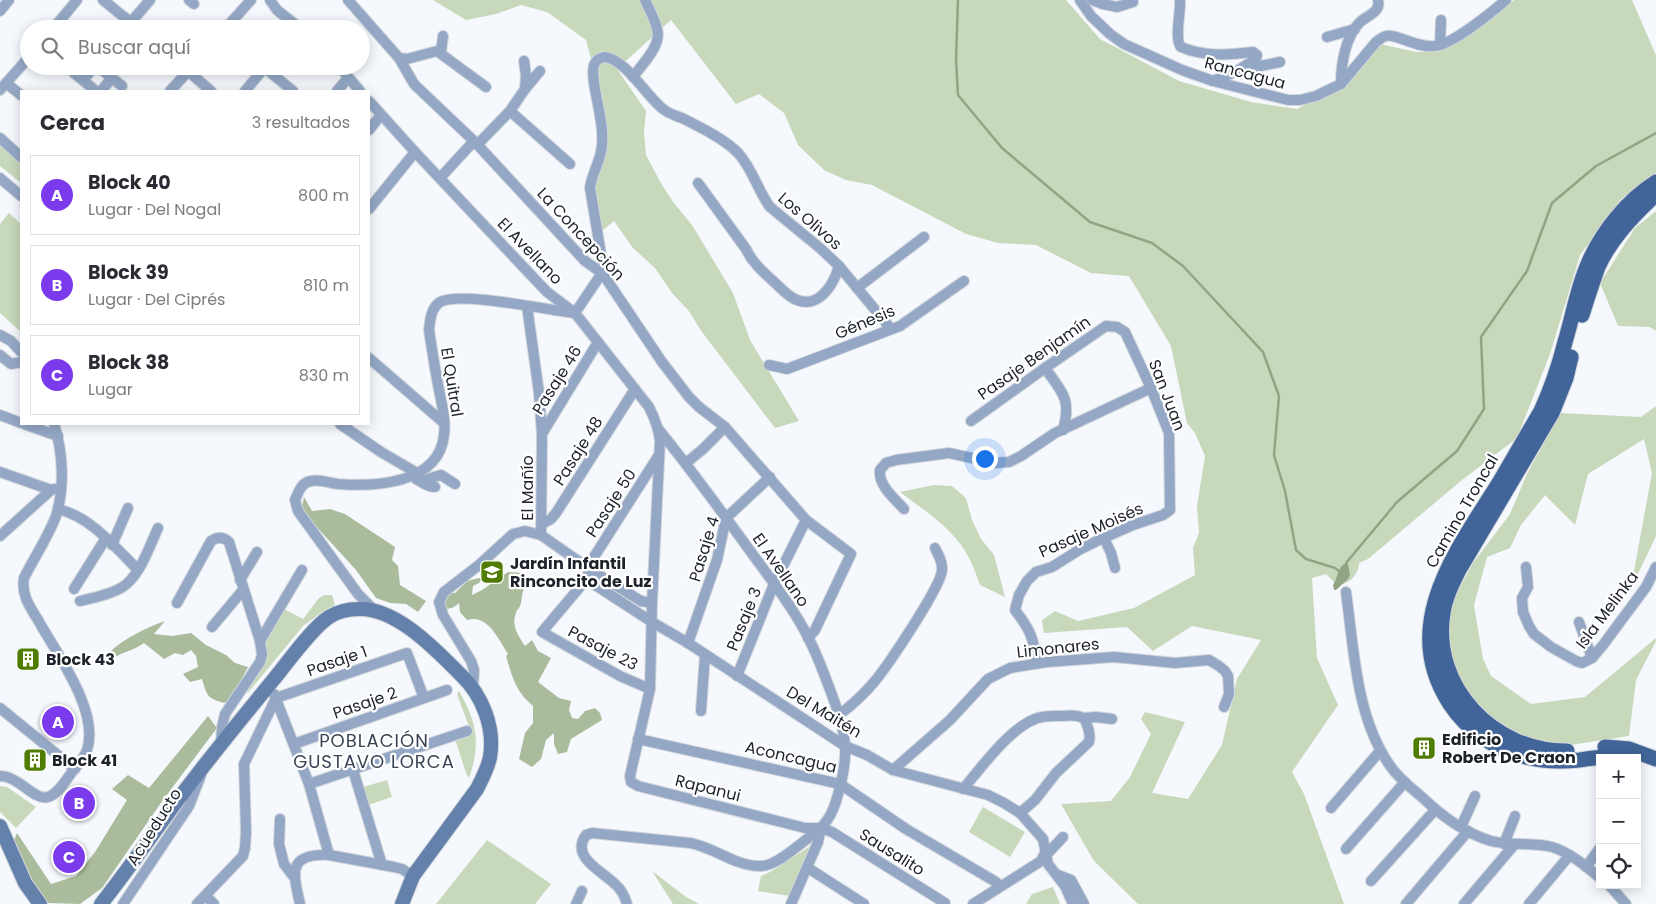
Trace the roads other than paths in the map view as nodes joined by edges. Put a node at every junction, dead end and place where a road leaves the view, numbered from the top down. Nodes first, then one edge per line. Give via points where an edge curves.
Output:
1 (10, 0) edge
2 (103, 0) edge
3 (150, 0) edge
4 (251, 0) edge
5 (270, 0) edge
6 (348, 0) edge
7 (645, 0) edge
8 (1080, 0) edge
9 (1092, 0) edge
10 (1180, 0) edge
11 (1378, 0) edge
12 (1506, 0) edge
13 (72, 2) edge
14 (1102, 2) edge
15 (1132, 2) dead end
16 (0, 11) edge
17 (59, 20) edge
18 (124, 20) edge
19 (137, 20) edge
20 (233, 20) edge
21 (289, 20) edge
22 (366, 20) edge
23 (1441, 20) dead end
24 (370, 25) edge
25 (1355, 29) junction
26 (443, 36) dead end
27 (1327, 37) dead end
28 (1440, 45) junction
29 (441, 52) junction
30 (399, 58) junction
31 (524, 61) dead end
32 (1280, 62) dead end
33 (20, 67) edge
34 (540, 71) dead end
35 (1235, 72) junction
36 (77, 75) edge
37 (88, 75) edge
38 (108, 75) edge
39 (183, 75) edge
40 (195, 75) edge
41 (259, 75) edge
42 (275, 75) edge
43 (346, 75) edge
44 (633, 77) junction
45 (112, 78) junction
46 (348, 78) junction
47 (83, 80) junction
48 (1213, 81) junction
49 (1341, 84) junction
50 (122, 86) dead end
51 (3, 87) edge
52 (486, 87) dead end
53 (525, 89) junction
54 (95, 90) edge
55 (102, 90) edge
56 (171, 90) edge
57 (210, 90) edge
58 (246, 90) edge
59 (292, 90) edge
60 (338, 90) edge
61 (359, 90) edge
62 (20, 95) edge
63 (370, 102) edge
64 (510, 111) junction
65 (381, 115) junction
66 (370, 129) edge
67 (0, 138) edge
68 (476, 143) junction
69 (415, 152) junction
70 (20, 156) edge
71 (570, 164) dead end
72 (0, 178) edge
73 (440, 178) junction
74 (1656, 182) edge
75 (698, 183) dead end
76 (20, 195) edge
77 (1656, 195) edge
78 (370, 208) edge
79 (924, 237) dead end
80 (838, 266) junction
81 (602, 273) junction
82 (964, 281) dead end
83 (857, 288) junction
84 (527, 306) junction
85 (575, 313) junction
86 (1117, 328) joint
87 (891, 329) junction
88 (0, 335) edge
89 (598, 342) junction
90 (20, 351) edge
91 (0, 355) edge
92 (370, 359) edge
93 (20, 362) edge
94 (769, 365) dead end
95 (1045, 368) junction
96 (1151, 388) junction
97 (635, 389) junction
98 (0, 415) edge
99 (971, 421) dead end
100 (20, 422) edge
101 (444, 423) junction
102 (28, 425) edge
103 (54, 425) edge
104 (341, 425) edge
105 (725, 427) junction
106 (659, 429) junction
107 (1063, 430) junction
108 (542, 434) junction
109 (58, 436) junction
110 (660, 454) junction
111 (686, 463) junction
112 (0, 472) edge
113 (415, 477) junction
114 (770, 477) junction
115 (62, 484) junction
116 (455, 484) dead end
117 (435, 487) dead end
118 (51, 490) junction
119 (128, 508) dead end
120 (58, 509) junction
121 (904, 509) dead end
122 (1170, 510) joint
123 (726, 518) junction
124 (806, 520) junction
125 (542, 524) junction
126 (158, 528) dead end
127 (542, 535) junction
128 (0, 536) edge
129 (1104, 538) junction
130 (109, 542) junction
131 (935, 548) dead end
132 (257, 552) dead end
133 (1526, 567) dead end
134 (1656, 567) edge
135 (1115, 568) dead end
136 (138, 570) junction
137 (302, 570) dead end
138 (588, 572) junction
139 (774, 584) junction
140 (242, 585) junction
141 (74, 589) dead end
142 (1346, 592) dead end
143 (80, 602) dead end
144 (177, 603) dead end
145 (652, 604) junction
146 (375, 611) junction
147 (652, 622) junction
148 (1579, 622) dead end
149 (212, 627) dead end
150 (542, 632) joint
151 (808, 638) junction
152 (260, 641) junction
153 (688, 643) junction
154 (705, 655) junction
155 (1592, 658) junction
156 (1037, 663) junction
157 (737, 676) junction
158 (270, 684) junction
159 (473, 688) junction
160 (650, 689) junction
161 (447, 690) dead end
162 (276, 698) junction
163 (424, 698) junction
164 (1224, 706) dead end
165 (0, 708) edge
166 (701, 711) dead end
167 (839, 715) junction
168 (1084, 718) junction
169 (1112, 719) dead end
170 (467, 731) dead end
171 (638, 738) junction
172 (221, 744) junction
173 (294, 744) junction
174 (845, 746) junction
175 (1380, 750) junction
176 (1596, 757) edge
177 (1656, 758) edge
178 (206, 762) junction
179 (1641, 764) edge
180 (75, 769) junction
181 (353, 770) junction
182 (893, 770) junction
183 (1656, 770) edge
184 (0, 776) edge
185 (1405, 782) junction
186 (309, 784) junction
187 (840, 784) junction
188 (963, 789) junction
189 (1475, 796) dead end
190 (1331, 808) dead end
191 (1435, 810) junction
192 (1020, 813) junction
193 (1515, 816) dead end
194 (280, 819) dead end
195 (0, 826) edge
196 (821, 828) junction
197 (1464, 829) junction
198 (1063, 837) dead end
199 (1504, 844) junction
200 (1514, 845) junction
201 (1346, 849) dead end
202 (1045, 853) junction
203 (1596, 853) edge
204 (329, 855) junction
205 (1569, 856) junction
206 (382, 865) junction
207 (1586, 867) junction
208 (808, 868) junction
209 (1057, 875) junction
210 (1596, 875) edge
211 (413, 876) junction
212 (294, 877) junction
213 (1371, 881) dead end
214 (999, 886) junction
215 (1613, 889) edge
216 (582, 891) dead end
217 (206, 896) junction
218 (945, 903) edge
219 (40, 904) edge
220 (101, 904) edge
221 (123, 904) edge
222 (197, 904) edge
223 (214, 904) edge
224 (301, 904) edge
225 (402, 904) edge
226 (576, 904) edge
227 (628, 904) edge
228 (791, 904) edge
229 (864, 904) edge
230 (973, 904) edge
231 (1073, 904) edge
232 (1084, 904) edge
233 (1406, 904) edge
234 (1464, 904) edge
235 (1530, 904) edge
236 (1626, 904) edge

1 - 16 street
2 - 18 street
3 - 19 street
4 - 20 street
5 - 21 street
6 - 22 street, La Concepción
7 - 44 street via 658,30 658,39
8 - 48 street, Rancagua via 1091,16 1124,44
9 - 14 street
10 - 35 street via 1179,46 1222,55 1253,52 1257,55 1256,59
11 - 25 street via 1377,10
12 - 28 street, Rancagua via 1454,39
13 - 17 street
14 - 15 street via 1117,7
23 - 28 street
24 - 30 street, La Concepción
25 - 27 street
25 - 49 street via 1345,50
26 - 29 street
28 - 49 street, Rancagua via 1418,46 1391,36 1384,37 1376,42
29 - 30 street via 433,50 407,59
29 - 52 street
30 - 68 street, La Concepción via 414,84
31 - 53 street
32 - 35 street
33 - 51 street
34 - 53 street
35 - 48 street
36 - 47 street
37 - 47 street
38 - 45 street
39 - 56 street
40 - 57 street
41 - 58 street
42 - 59 street
43 - 46 street
44 - 80 street, Los Olivos via 668,112 701,127 732,147 755,177 770,207
44 - 81 street via 617,60 609,57 595,61 593,71 602,144 590,188
45 - 50 street
45 - 55 street
46 - 60 street
46 - 61 street
47 - 54 street
48 - 49 street, Rancagua via 1288,100 1316,96
51 - 62 street
53 - 64 street
63 - 65 street, El Avellano
64 - 68 street
64 - 71 street
65 - 66 street
65 - 69 street, El Avellano
67 - 70 street
68 - 73 street
68 - 81 street, La Concepción via 585,261
69 - 73 street, El Avellano
69 - 78 street
72 - 76 street
73 - 85 street, El Avellano via 547,292
74 - 176 main road, Camino Troncal via 1615,221 1588,264 1548,394 1443,578 1434,602 1430,627 1431,652 1442,689 1461,718 1487,741 1513,753 1542,760
75 - 80 street via 751,259 795,300 806,302 819,297 832,284
77 - 177 main road, Camino Troncal via 1622,229 1598,267 1566,378 1552,413 1459,570 1443,612 1442,634 1448,667 1462,697 1475,714 1501,734 1521,744 1542,749 1623,748
79 - 83 street
80 - 83 street, Los Olivos
81 - 85 street
81 - 105 street, La Concepción via 689,397
82 - 87 street, Génesis
83 - 87 street, Los Olivos
84 - 85 street, El Quitral
84 - 101 street, El Quitral via 466,299 441,302 435,307 429,330
84 - 108 street, El Mañío
85 - 89 street, El Avellano
86 - 95 street, Pasaje Benjamín via 1106,326
86 - 96 street, San Juan via 1125,332
87 - 94 street, Génesis via 787,369
88 - 90 street
89 - 97 street, El Avellano
89 - 108 street, Pasaje 46
91 - 93 street via 11,364
92 - 101 street
95 - 99 street, Pasaje Benjamín
95 - 107 street via 1065,397 1067,410
96 - 107 street
96 - 122 street, San Juan via 1169,433
97 - 106 street, El Avellano via 649,407
97 - 125 street, Pasaje 48 via 556,513
98 - 100 street
101 - 113 street, El Quitral via 441,450 432,463
102 - 109 street
103 - 109 street
104 - 113 street
105 - 111 street
105 - 114 street, La Concepción
106 - 110 street, El Avellano
106 - 111 street, El Avellano
107 - 121 street via 1005,463 949,453 886,463 880,470 881,481
108 - 125 street, El Mañío
109 - 115 street
110 - 138 street, Pasaje 50
110 - 145 street, El Avellano
111 - 123 street, El Avellano
112 - 118 street
113 - 116 street via 441,475
113 - 117 street via 427,487
113 - 146 street, El Quitral via 371,485 311,481 302,485 295,500 298,511 358,594
114 - 123 street, Pasaje 4
114 - 124 street, La Concepción
115 - 118 street
115 - 120 street
118 - 128 street
119 - 130 street
120 - 130 street via 93,526
120 - 180 street via 22,586 30,607 71,675 84,708 88,743
122 - 129 street, Pasaje Moisés
123 - 139 street, El Avellano
123 - 153 street, Pasaje 4 via 717,560
124 - 139 street, Pasaje 3
124 - 151 street, La Concepción via 851,554 815,630
125 - 127 street, El Mañío
126 - 136 street
127 - 138 street, Del Maitén
127 - 159 street, El Mañío via 513,534 439,602 442,615 471,661
129 - 135 street
129 - 156 street, Pasaje Moisés via 1052,567 1036,572 1019,595 1014,610 1028,628
130 - 136 street
130 - 141 street
131 - 167 street via 942,571 931,596 876,680
132 - 140 street
133 - 155 street, Isla Melinka via 1528,587 1522,598 1523,612 1534,634 1576,661 1582,663
134 - 155 street, Isla Melinka via 1646,587
136 - 143 street via 120,589
137 - 152 street
138 - 145 street, Del Maitén
138 - 147 street, Del Maitén
138 - 150 street, Pasaje 50
139 - 151 street, El Avellano
139 - 157 street, Pasaje 3
140 - 144 street via 229,542 222,537 216,538 211,541
140 - 149 street
140 - 152 street
142 - 175 street via 1361,697
145 - 147 street, El Avellano
146 - 158 street via 357,608 330,617
146 - 159 street via 392,617 415,632
147 - 153 street, Del Maitén
147 - 160 street, El Avellano
148 - 155 street
150 - 160 street, Pasaje 23 via 620,676
151 - 167 street, El Avellano
152 - 172 street via 260,662 225,714
153 - 154 street, Del Maitén
154 - 157 street, Del Maitén
154 - 166 street
156 - 164 street, Limonares via 1114,657 1175,663 1209,660 1228,676 1229,694
156 - 182 street, Limonares via 1010,668 988,679 950,720
157 - 174 street, Del Maitén
158 - 162 street
158 - 172 street
159 - 211 street via 488,721 490,757 485,773 477,789
160 - 171 street, Rapanui
161 - 163 street, Pasaje 2
162 - 163 street, Pasaje 1 via 407,653
162 - 173 street
162 - 217 street via 244,764 246,832 243,856
163 - 173 street, Pasaje 2
165 - 180 street
167 - 174 street, El Avellano
168 - 169 street
168 - 188 street via 1048,716 1026,723 1010,736
168 - 192 street via 1089,742
170 - 181 street
171 - 187 street, Aconcagua
171 - 196 street, Rapanui via 630,776 638,786 804,828
172 - 178 street
173 - 186 street
174 - 182 street, Del Maitén
174 - 187 street, El Avellano
175 - 185 street
175 - 190 street
178 - 220 street
178 - 221 street, Acueducto via 189,806
179 - 183 main road
180 - 184 street via 48,797 37,796 15,780
181 - 186 street
181 - 206 street
182 - 188 street, Del Maitén
185 - 191 street
185 - 201 street
186 - 204 street
187 - 196 street, El Avellano via 833,812
187 - 214 street, Aconcagua
188 - 192 street, Del Maitén via 988,795
189 - 197 street
191 - 197 street
191 - 213 street
192 - 202 street, Del Maitén via 1043,839
193 - 199 street
194 - 212 street via 279,844 284,864
195 - 219 street via 25,883
196 - 208 street
196 - 218 street, Sausalito
196 - 227 street via 770,864 759,866 698,844 586,835 581,846 584,856 616,884
197 - 199 street
197 - 233 street
198 - 202 street
199 - 200 street
200 - 205 street via 1546,846
200 - 234 street
202 - 209 street, Del Maitén via 1048,864
202 - 214 street via 1041,861
203 - 207 street
204 - 206 street
204 - 212 street via 304,858
205 - 207 street
205 - 235 street
206 - 211 street via 402,869
207 - 210 street
208 - 228 street
208 - 229 street
209 - 231 street, Del Maitén
209 - 232 street via 1072,880
211 - 225 street
212 - 224 street
214 - 230 street
215 - 236 street
216 - 226 street
217 - 222 street
217 - 223 street

